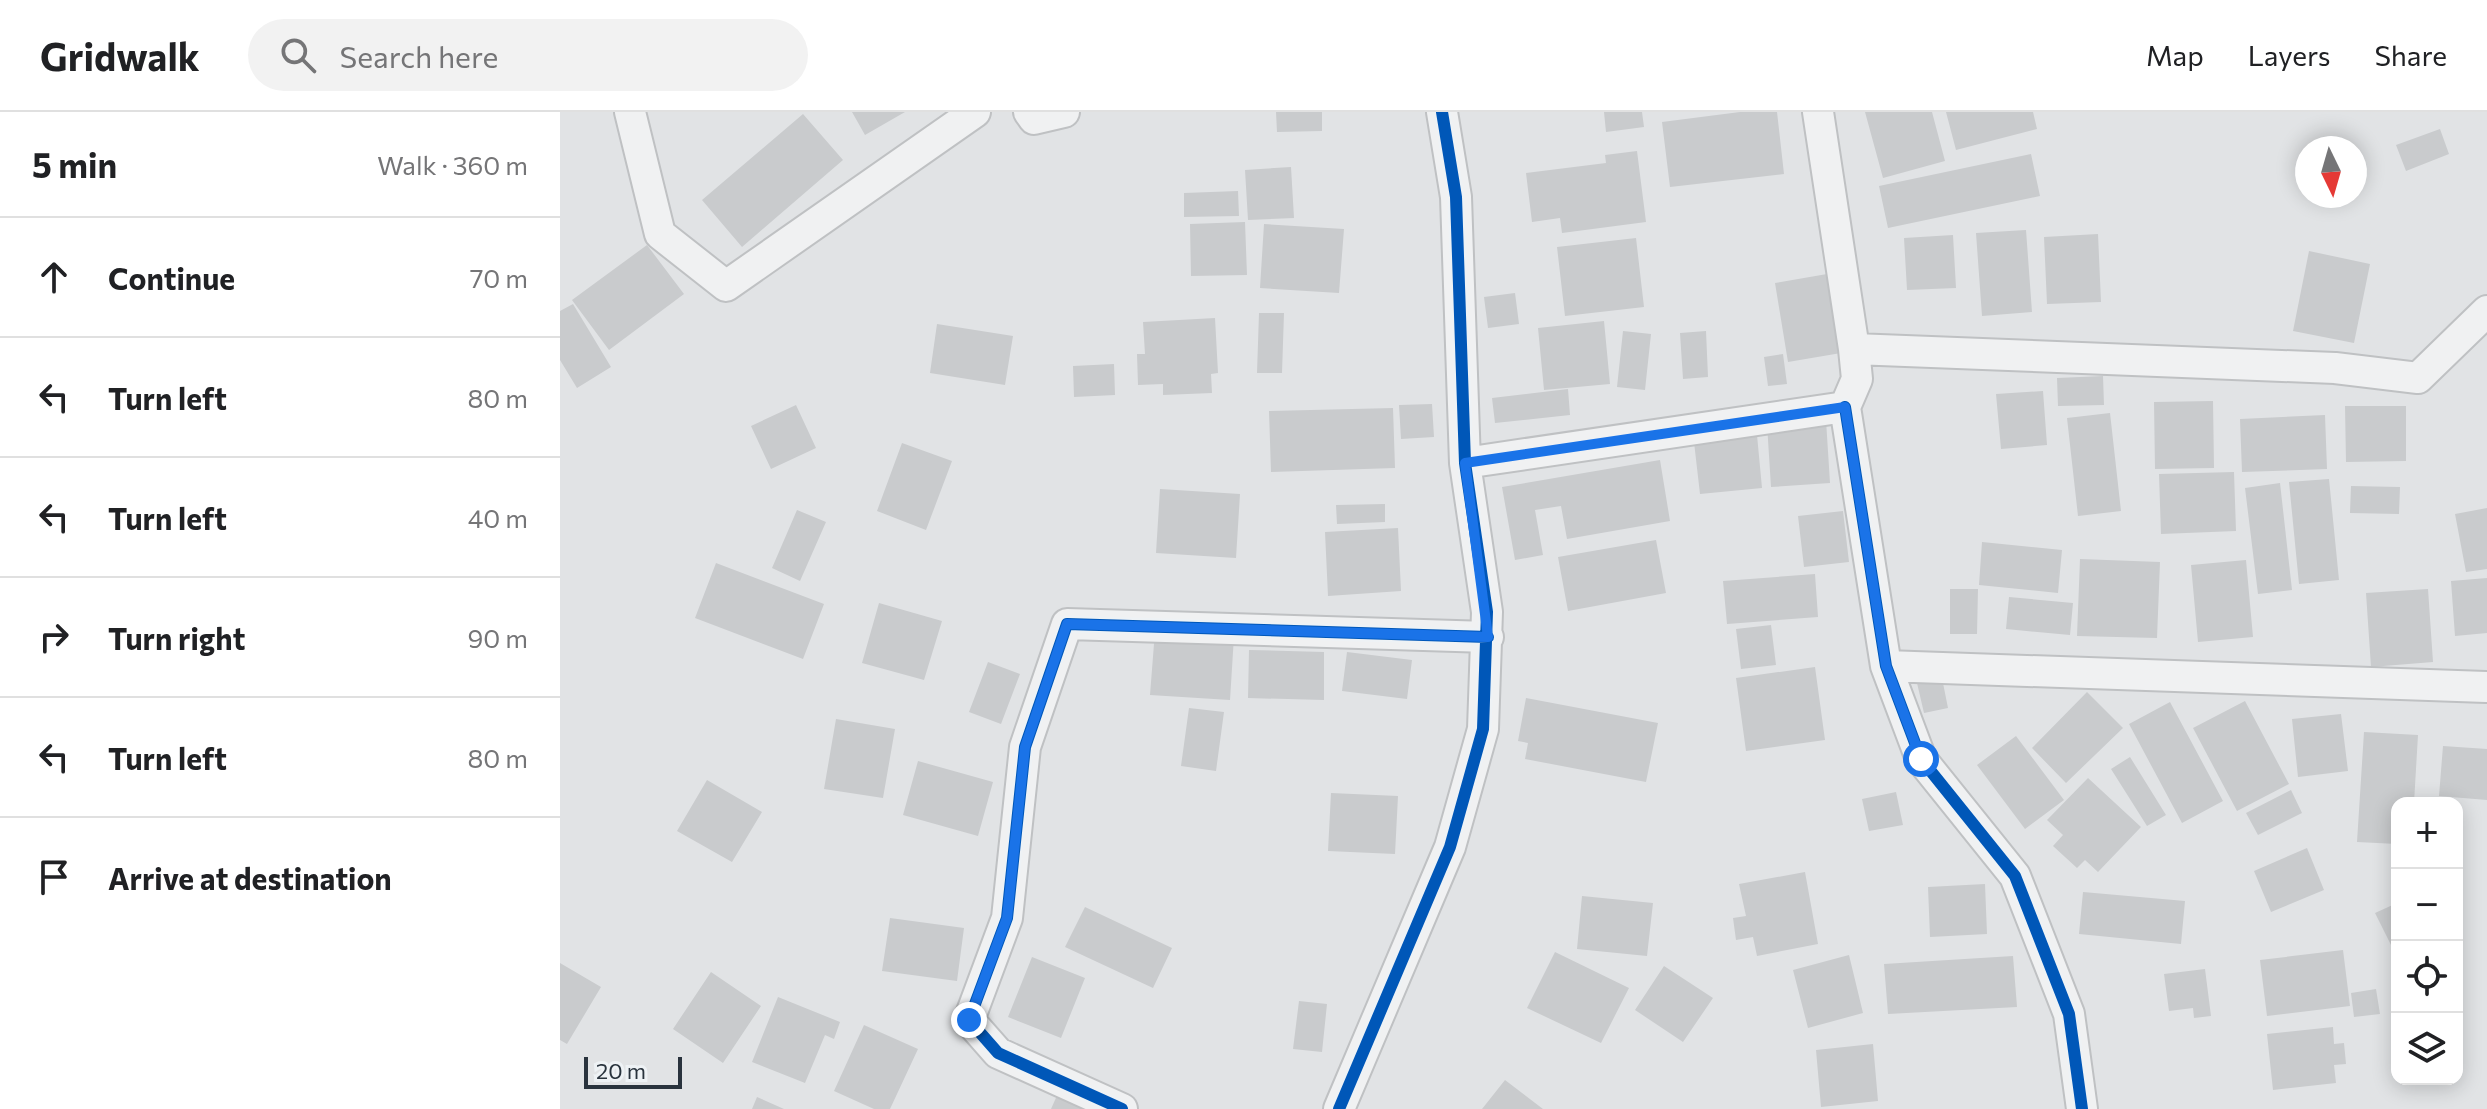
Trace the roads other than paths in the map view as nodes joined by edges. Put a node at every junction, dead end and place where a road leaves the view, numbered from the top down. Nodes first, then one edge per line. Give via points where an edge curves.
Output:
1 (630, 112) edge
2 (975, 112) edge
3 (1029, 112) edge
4 (1064, 112) edge
5 (1442, 112) edge
6 (1818, 112) edge
7 (2487, 311) edge
8 (1854, 349) junction
9 (1845, 407) junction
10 (1465, 463) junction
11 (1488, 637) junction
12 (1886, 666) junction
13 (2486, 687) edge
14 (1122, 1109) edge
15 (1339, 1109) edge
16 (2082, 1109) edge

1 - 2 street via 660,234 726,286
3 - 4 street via 1034,119
5 - 10 street via 1456,197
6 - 8 street
7 - 8 street via 2418,378 2335,368
8 - 9 street via 1857,379
9 - 10 street
9 - 12 street
10 - 11 street
11 - 14 street via 1067,624 1025,747 1007,918 969,1020 998,1053
11 - 15 street via 1483,729 1450,847
12 - 13 street
12 - 16 street via 1921,759 2015,876 2069,1014

